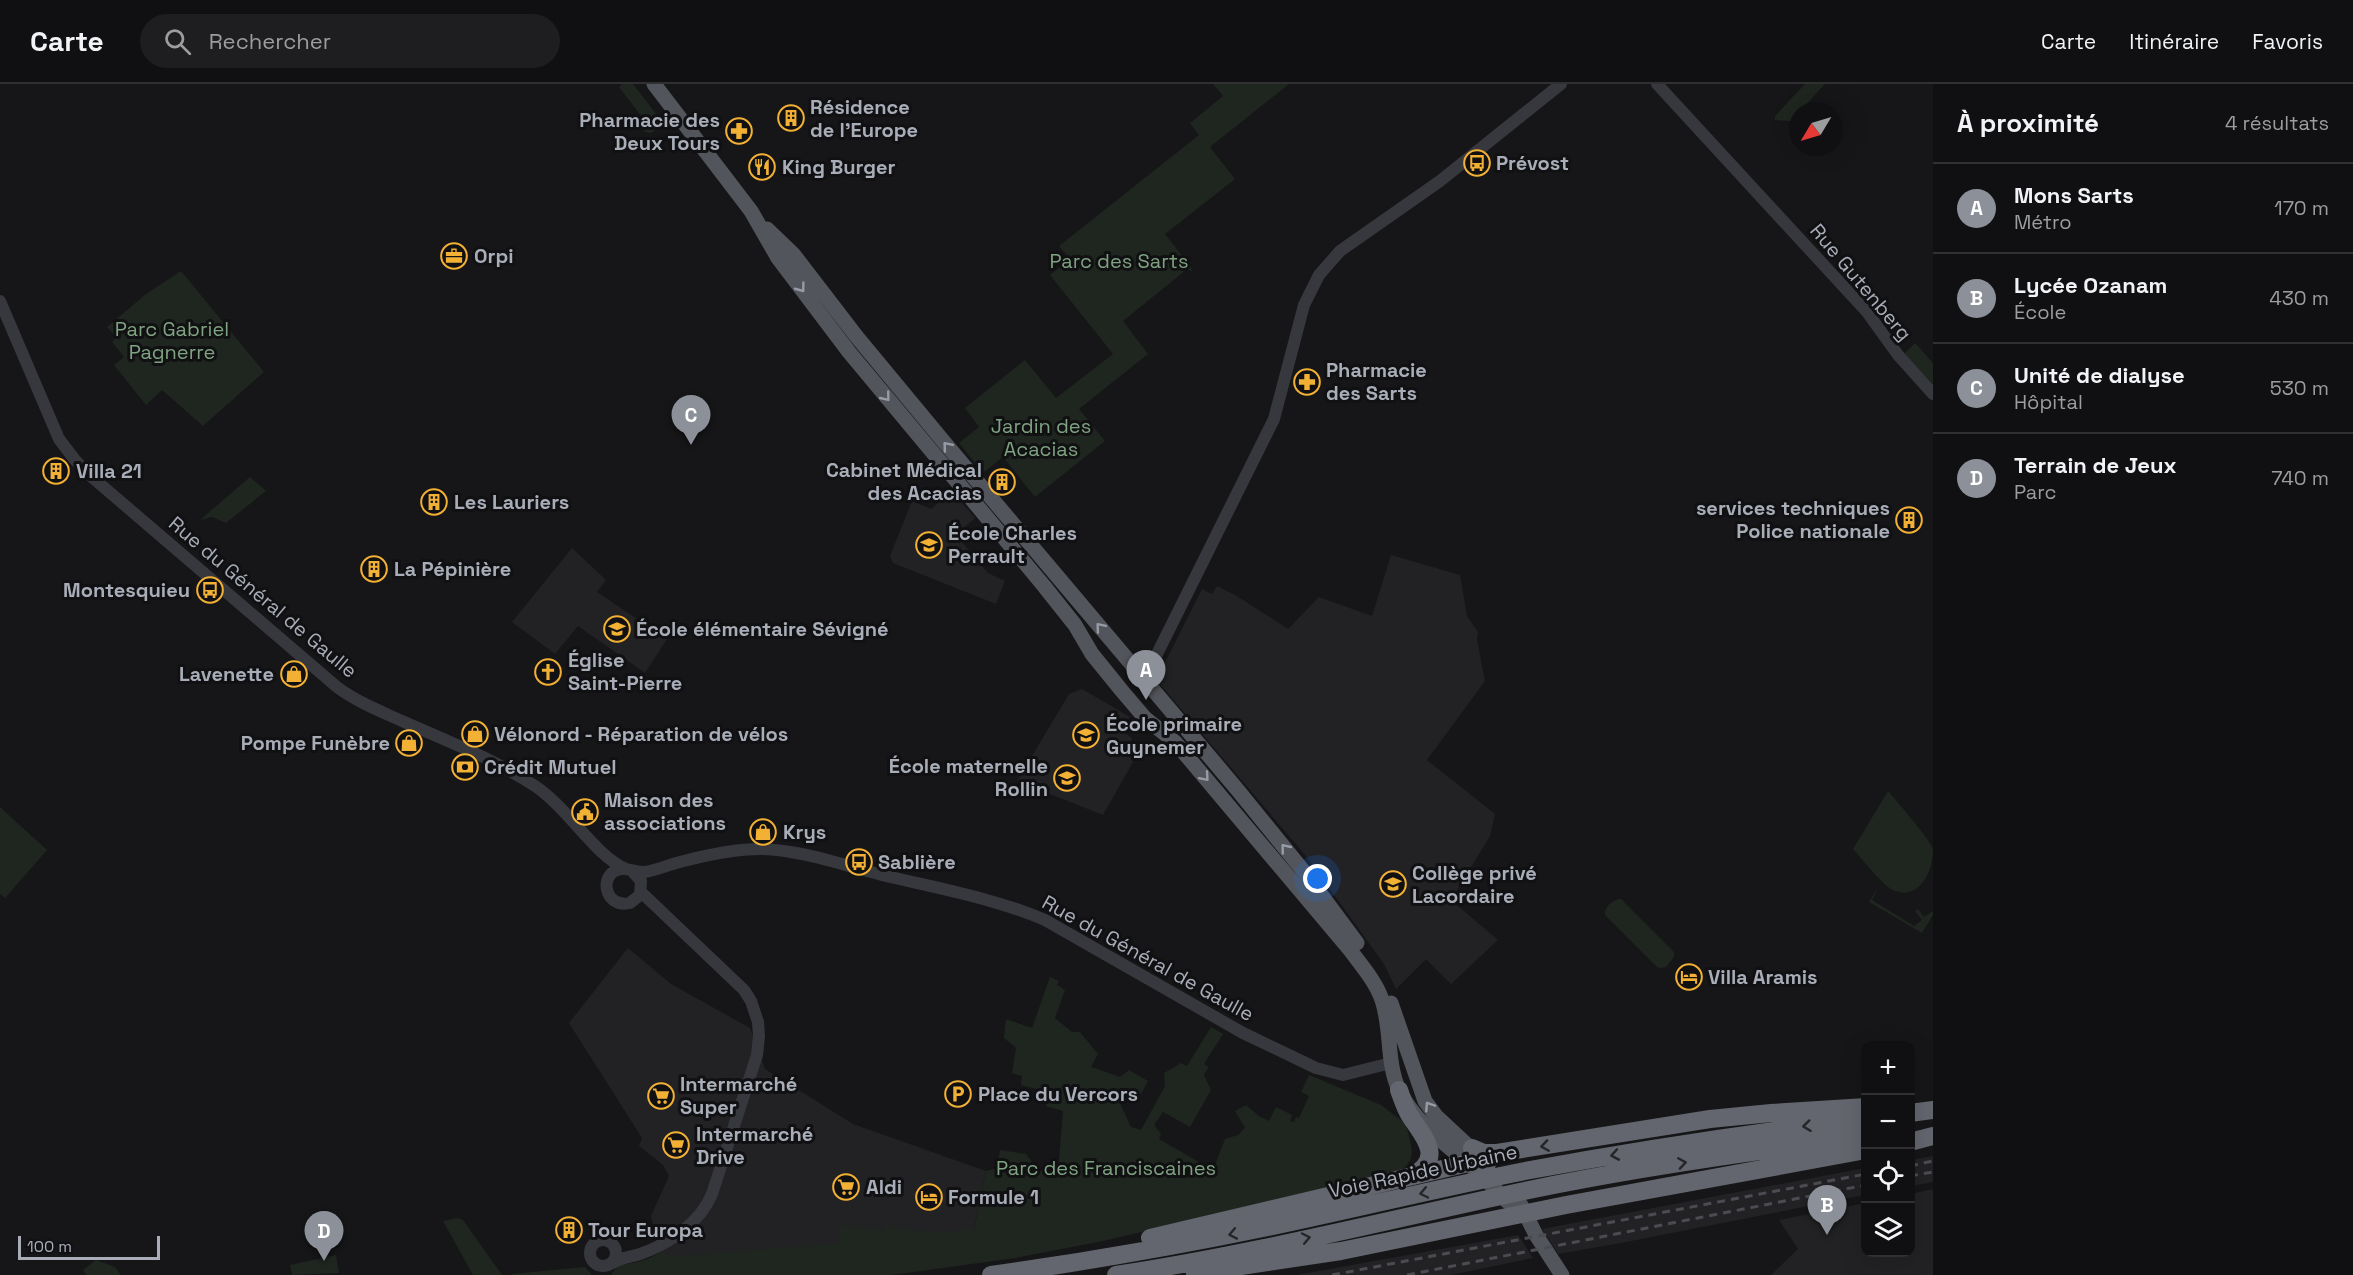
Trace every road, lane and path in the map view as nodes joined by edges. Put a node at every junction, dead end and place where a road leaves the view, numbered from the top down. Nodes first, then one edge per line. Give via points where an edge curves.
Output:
1 (654, 84) edge
2 (1561, 84) edge
3 (1657, 84) edge
4 (0, 301) edge
5 (856, 348) junction
6 (1933, 394) edge
7 (931, 427) junction
8 (925, 445) junction
9 (1060, 578) junction
10 (1051, 595) junction
11 (1138, 671) junction
12 (1107, 674) junction
13 (588, 836) junction
14 (740, 851) junction
15 (629, 870) junction
16 (609, 878) junction
17 (641, 890) junction
18 (628, 904) junction
19 (684, 935) junction
20 (1391, 1063) junction
21 (1399, 1089) junction
22 (1933, 1102) edge
23 (1915, 1103) edge
24 (1861, 1107) edge
25 (1933, 1110) edge
26 (1915, 1112) edge
27 (1861, 1120) edge
28 (1424, 1123) junction
29 (1933, 1128) edge
30 (1915, 1131) edge
31 (1933, 1136) edge
32 (1861, 1138) edge
33 (1915, 1141) edge
34 (1861, 1151) edge
35 (1476, 1157) junction
36 (1413, 1175) junction
37 (1513, 1207) junction
38 (612, 1243) junction
39 (650, 1250) junction
40 (1063, 1265) junction
41 (1551, 1266) edge
42 (606, 1268) edge
43 (991, 1275) edge
44 (1127, 1275) edge
45 (1181, 1275) edge
46 (1562, 1275) edge

1 - 5 main road via 751,211 794,255
2 - 11 street via 1440,181 1340,251 1319,275 1304,305 1270,426 1156,656
3 - 6 street, Rue Gutenberg via 1867,312 1898,356
4 - 13 street, Rue du Général de Gaulle via 59,439 87,473 344,692 520,777 558,804
5 - 7 main road
5 -> 8 main road
7 - 8 main road
9 -> 7 main road
8 - 10 main road
9 - 10 main road
11 -> 9 main road
10 - 12 main road
11 - 12 main road via 1120,676
35 -> 11 main road via 1425,1101 1387,994 1370,962 1305,873
12 -> 20 main road via 1145,718 1172,739 1361,964 1382,999
13 - 15 street, Rue du Général de Gaulle via 606,855
13 - 16 street, Rue du Général de Gaulle
14 - 15 street, Rue du Général de Gaulle via 707,855 646,872
14 - 17 street, Rue du Général de Gaulle via 657,875
14 - 20 street, Rue du Général de Gaulle via 763,849 798,854 1020,910 1058,927 1249,1036 1316,1068 1343,1075
15 - 16 street via 618,870
15 - 17 street via 639,876
16 - 18 street via 610,896 617,903
17 - 18 street via 635,901
17 - 19 street
18 - 19 street via 642,908
19 - 39 street via 744,990 756,1016 758,1054 707,1206 685,1229
20 - 21 main road
21 - 28 main road
21 - 36 highway via 1430,1148 1424,1166
22 - 23 highway
24 -> 35 highway via 1710,1119
25 - 26 highway
27 -> 40 highway, Voie Rapide Urbaine via 1739,1134 1523,1172 1268,1227
28 - 35 main road
28 - 35 main road
29 - 30 highway
31 - 33 highway
44 -> 32 highway, Voie Rapide Urbaine via 1532,1190 1693,1161
34 - 37 highway
35 - 36 highway
35 - 37 main road
36 - 40 highway via 1104,1247
37 - 41 main road
37 - 45 highway via 1313,1256
38 - 39 street via 627,1249
38 - 42 street via 617,1253
38 - 42 street via 599,1241 591,1249 592,1261
39 - 42 street
40 - 43 highway, Voie Rapide Urbaine
41 - 46 main road

